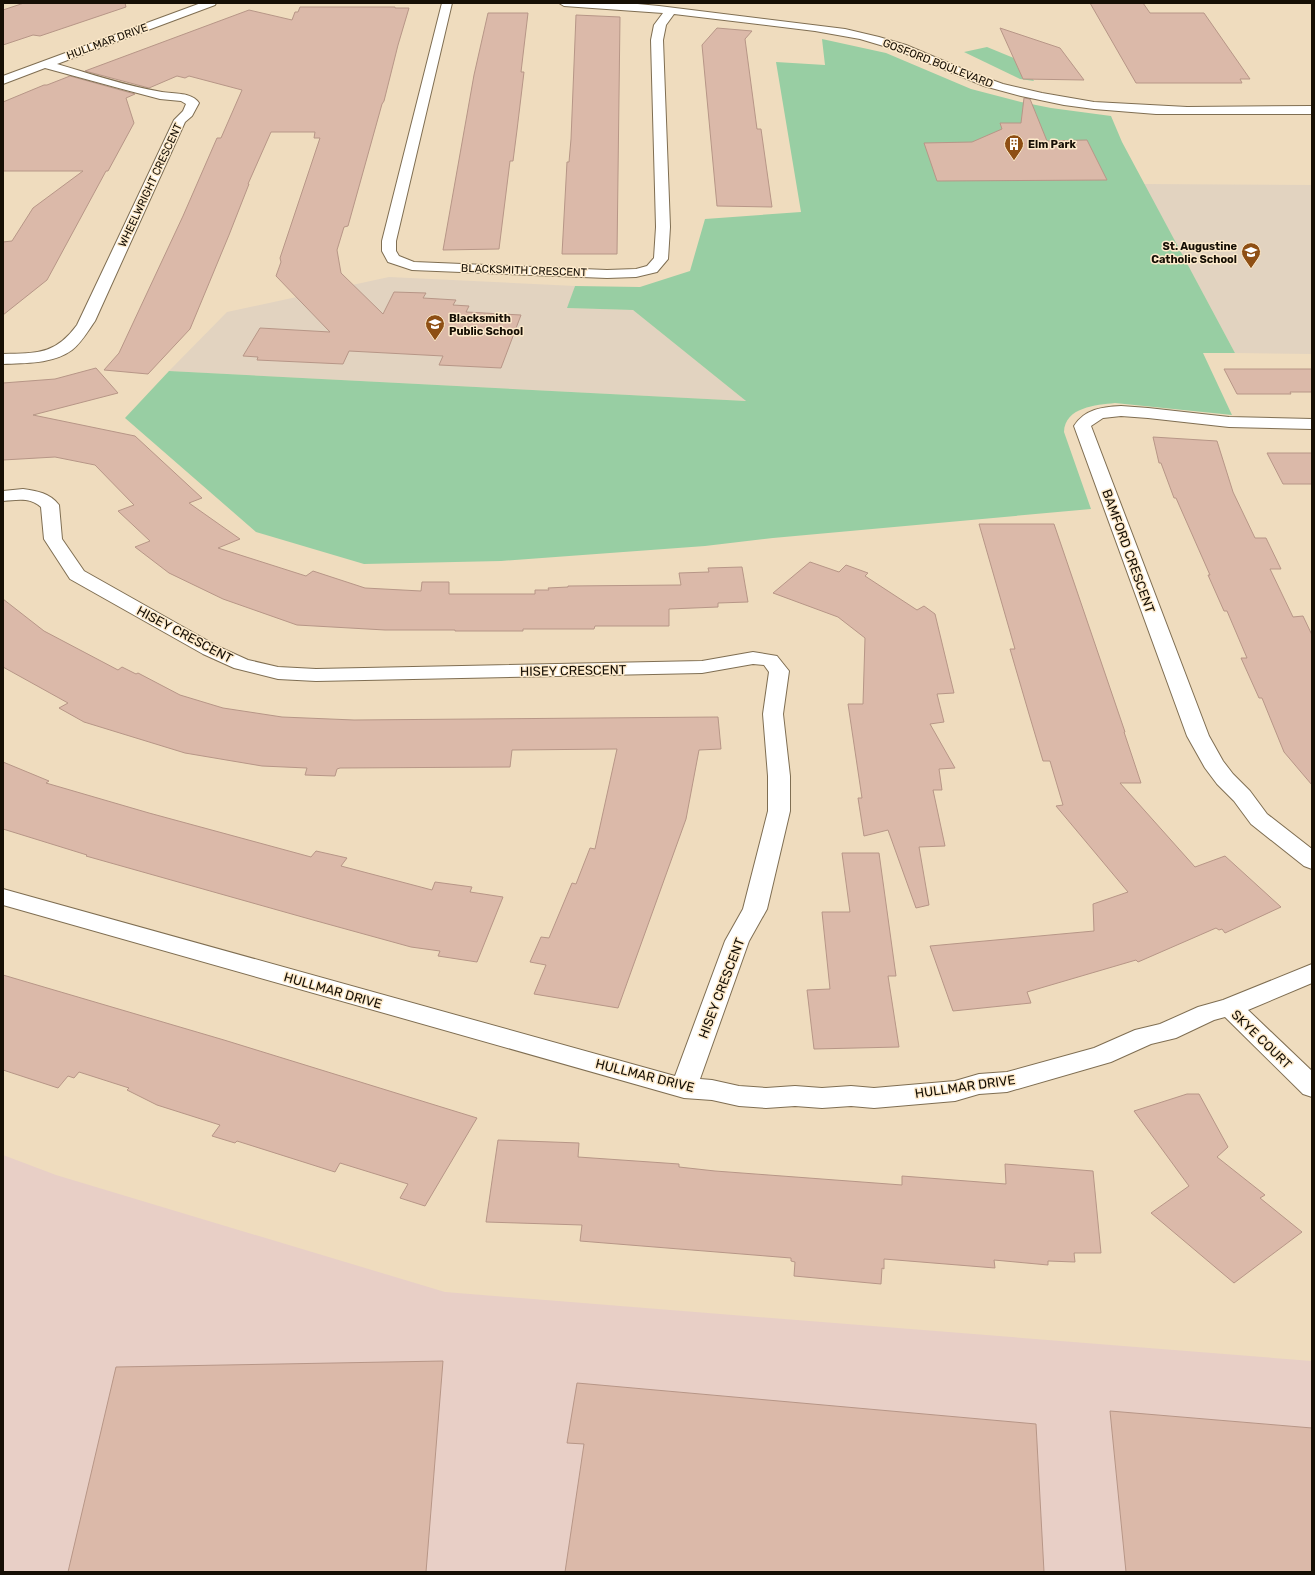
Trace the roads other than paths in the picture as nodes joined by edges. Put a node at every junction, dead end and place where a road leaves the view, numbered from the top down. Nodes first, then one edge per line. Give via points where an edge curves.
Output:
1 (211, 3) edge
2 (447, 3) edge
3 (564, 3) edge
4 (581, 3) edge
5 (671, 10) junction
6 (43, 64) junction
7 (3, 80) edge
8 (1312, 110) edge
9 (3, 359) edge
10 (1312, 424) edge
11 (3, 496) edge
12 (1312, 862) edge
13 (3, 897) edge
14 (1312, 973) edge
15 (1230, 1007) junction
16 (1312, 1087) edge
17 (684, 1088) junction

1 - 6 street, HULLMAR DRIVE
2 - 5 street, BLACKSMITH CRESCENT via 389,241 393,259 412,266 607,274 636,273 652,269 662,260 657,40 660,25
3 - 4 street, GOSFORD BOULEVARD
4 - 5 street, GOSFORD BOULEVARD
5 - 8 street, GOSFORD BOULEVARD via 796,25 875,40 914,52 981,81 1067,102 1141,109
6 - 7 street, HULLMAR DRIVE
6 - 9 street, WHEELWRIGHT CRESCENT via 160,95 184,98 193,103 188,113 180,120 88,321 68,345 55,354
10 - 12 street, BAMFORD CRESCENT via 1218,422 1107,412 1094,415 1082,426 1198,736 1213,763 1259,819
11 - 17 street, HISEY CRESCENT via 36,496 50,505 54,539 77,576 210,650 241,664 278,673 316,675 702,667 753,658 770,660 779,671 773,714 779,811 755,910 738,941
13 - 17 street, HULLMAR DRIVE
14 - 15 street, HULLMAR DRIVE
15 - 16 street, SKYE COURT
15 - 17 street, HULLMAR DRIVE via 1207,1013 1102,1055 1008,1082 979,1084 955,1091 874,1098 766,1098

